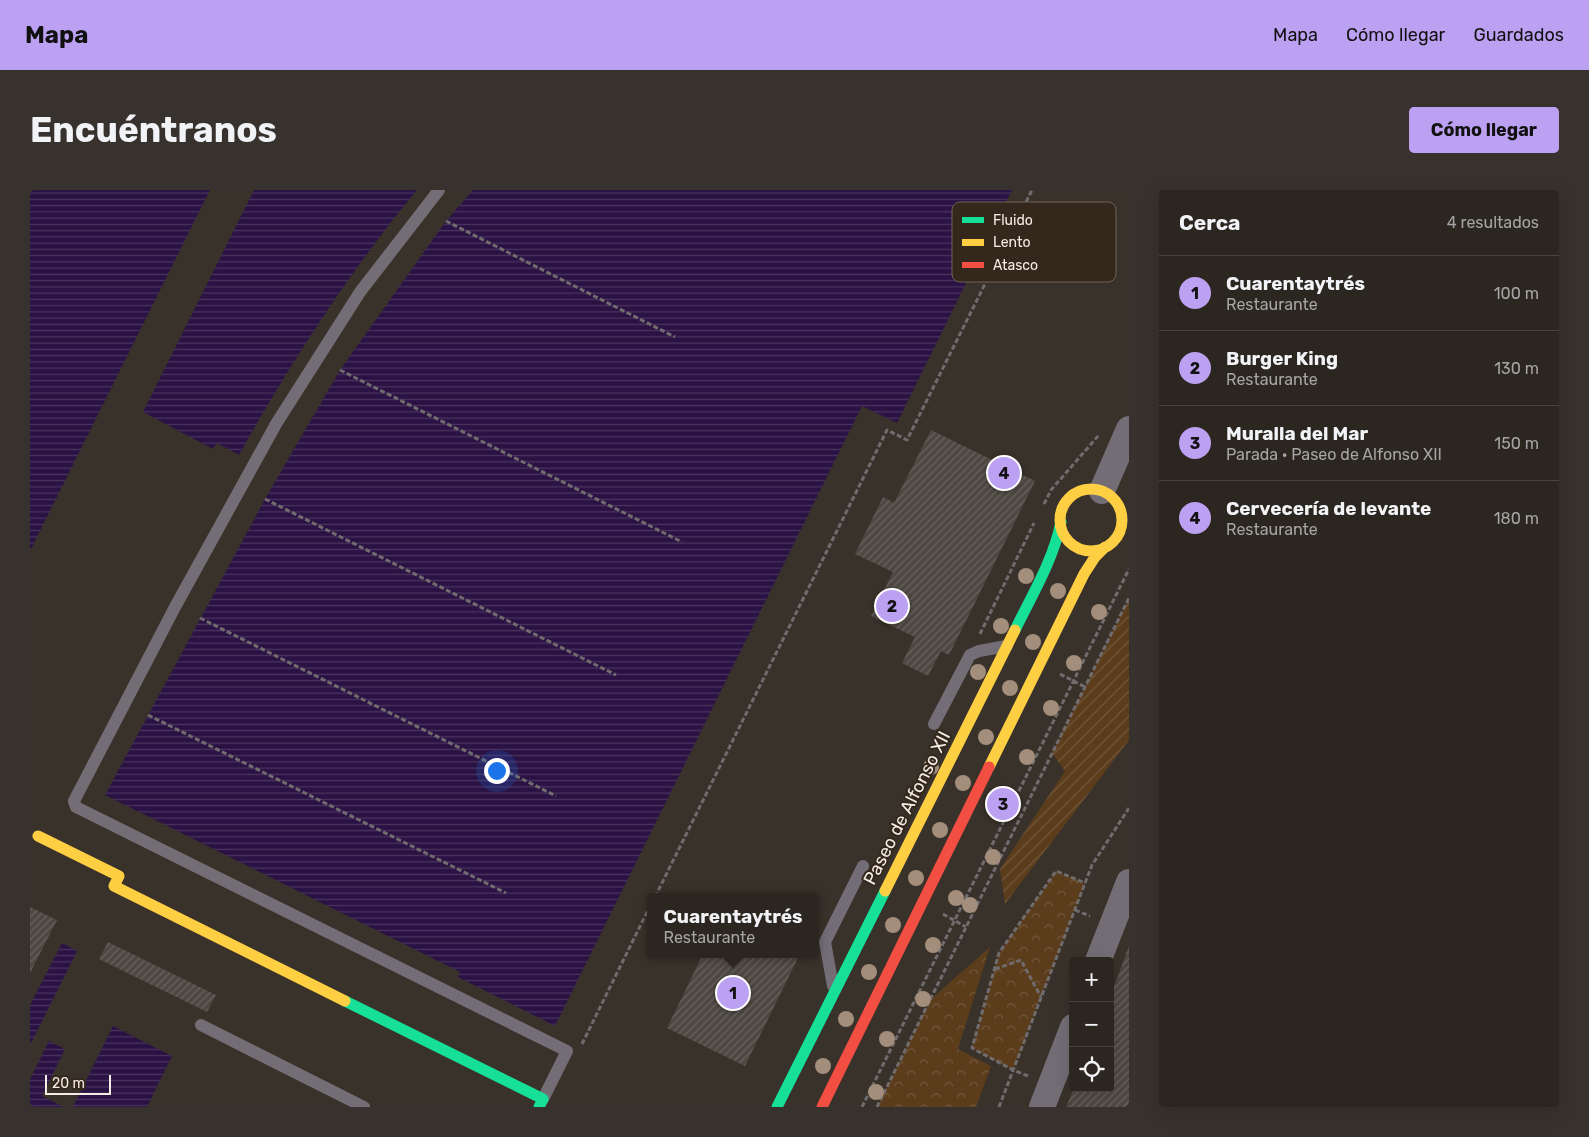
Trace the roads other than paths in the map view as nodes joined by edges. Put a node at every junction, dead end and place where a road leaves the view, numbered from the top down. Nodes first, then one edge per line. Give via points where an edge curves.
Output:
1 (439, 190) edge
2 (1126, 442) edge
3 (1102, 491) junction
4 (1060, 522) junction
5 (1106, 547) junction
6 (1007, 646) junction
7 (934, 724) dead end
8 (38, 836) dead end
9 (863, 866) dead end
10 (1129, 882) edge
11 (1100, 957) edge
12 (834, 993) junction
13 (201, 1025) dead end
14 (1069, 1036) edge
15 (1046, 1096) edge
16 (541, 1103) edge
17 (364, 1107) edge
18 (777, 1107) edge
19 (822, 1107) edge

1 - 16 lane via 360,292 276,424 175,606 74,801 76,807 567,1051
2 - 3 street
3 - 4 main road via 1087,489 1073,495 1063,507
3 - 5 main road via 1114,500 1122,522 1117,536
4 - 5 main road via 1062,530 1080,548 1097,550
4 - 6 main road, Paseo de Alfonso XII via 1050,560
5 - 19 main road via 1084,574
6 - 7 lane via 970,654
6 - 12 main road, Paseo de Alfonso XII
8 - 16 main road via 119,876 114,886
9 - 12 lane via 825,942
10 - 11 street
12 - 18 main road, Paseo de Alfonso XII
13 - 17 lane
14 - 15 street

